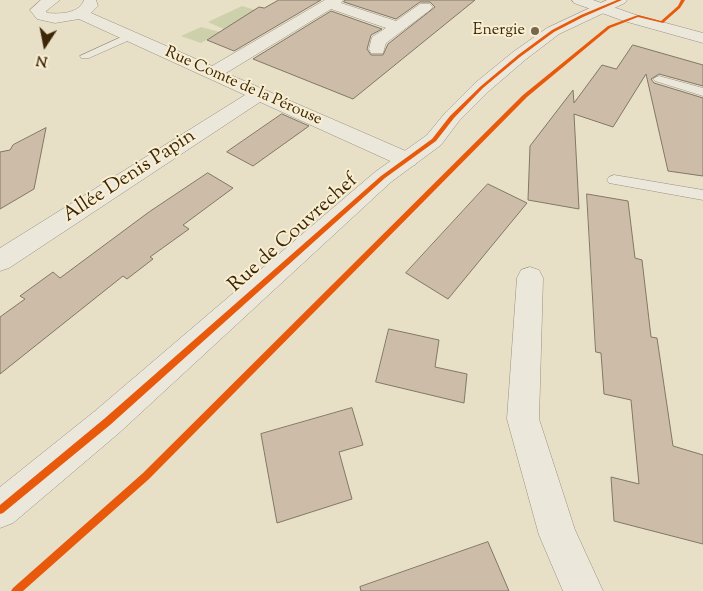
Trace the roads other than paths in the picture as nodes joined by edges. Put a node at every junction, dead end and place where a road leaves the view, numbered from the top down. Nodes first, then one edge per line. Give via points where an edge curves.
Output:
1 (51, 0) edge
2 (635, 0) edge
3 (333, 2) edge
4 (600, 3) edge
5 (84, 7) edge
6 (425, 7) dead end
7 (688, 15) dead end
8 (397, 26) junction
9 (130, 36) junction
10 (703, 38) edge
11 (376, 49) dead end
12 (85, 56) dead end
13 (212, 73) junction
14 (659, 78) dead end
15 (703, 92) edge
16 (259, 94) junction
17 (407, 160) junction
18 (614, 180) dead end
19 (703, 194) edge
20 (0, 261) edge
21 (530, 278) dead end
22 (0, 510) edge
23 (582, 591) edge

1 - 5 street via 38,10 42,16 56,18
2 - 7 street
3 - 8 street
3 - 13 street
4 - 10 street
4 - 17 street, Rue de Couvrechef via 534,44 482,86 434,140
5 - 9 street, Rue Comte de la Pérouse
6 - 8 street
8 - 11 street via 378,41
9 - 12 lane
9 - 13 street, Rue Comte de la Pérouse
13 - 16 street, Rue Comte de la Pérouse
14 - 15 lane
16 - 17 street, Rue Comte de la Pérouse
16 - 20 street, Allée Denis Papin
17 - 22 street, Rue de Couvrechef via 383,177 107,422
18 - 19 lane
21 - 23 street via 523,419 558,535

